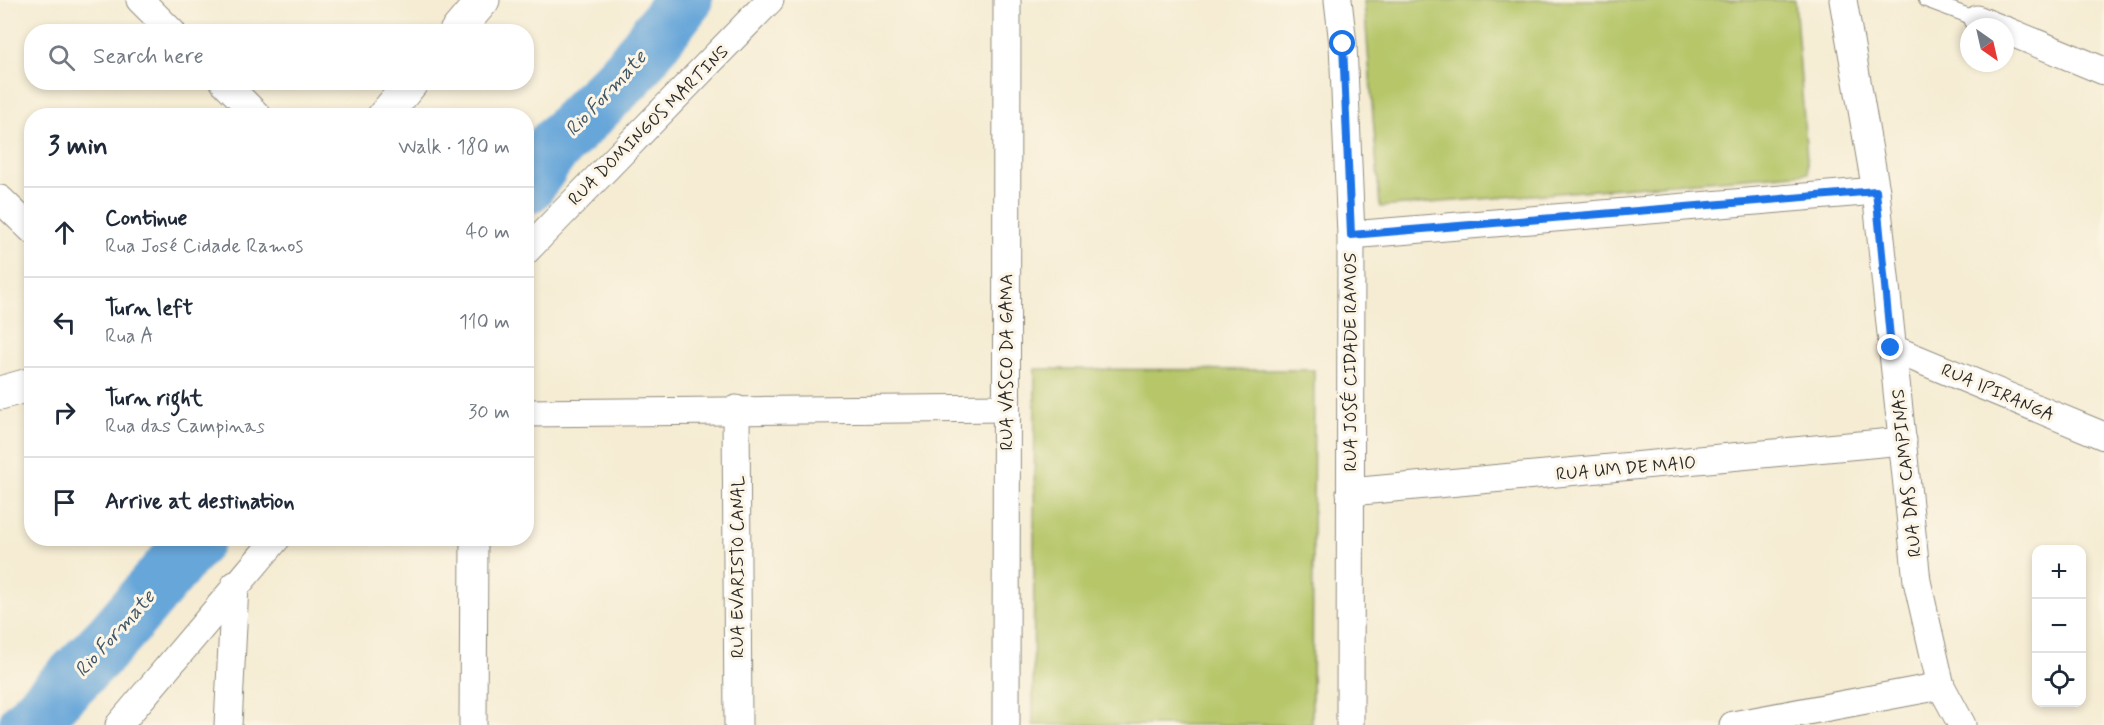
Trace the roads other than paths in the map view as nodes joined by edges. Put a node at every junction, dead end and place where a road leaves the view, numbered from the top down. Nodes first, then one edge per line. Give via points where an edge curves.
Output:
1 (141, 0) edge
2 (483, 0) edge
3 (770, 0) edge
4 (1007, 0) edge
5 (1338, 0) edge
6 (1843, 0) edge
7 (1926, 0) edge
8 (1974, 18) edge
9 (164, 24) edge
10 (463, 24) edge
11 (2014, 34) edge
12 (2104, 71) edge
13 (232, 90) edge
14 (405, 90) edge
15 (250, 108) edge
16 (391, 108) edge
17 (1876, 191) junction
18 (0, 199) edge
19 (24, 222) edge
20 (1351, 235) junction
21 (534, 243) edge
22 (1891, 348) junction
23 (24, 386) edge
24 (0, 393) edge
25 (1006, 408) junction
26 (736, 409) junction
27 (534, 413) edge
28 (2104, 436) edge
29 (1903, 441) junction
30 (1350, 492) junction
31 (270, 546) edge
32 (474, 546) edge
33 (235, 585) junction
34 (1941, 686) junction
35 (119, 725) edge
36 (228, 725) edge
37 (473, 725) edge
38 (738, 725) edge
39 (1006, 725) edge
40 (1350, 725) edge
41 (1733, 725) edge
42 (1962, 725) edge

1 - 9 street
2 - 10 street
3 - 21 street, RUA DOMINGOS MARTINS
4 - 25 street, RUA VASCO DA GAMA
5 - 20 street, RUA JOSÉ CIDADE RAMOS
6 - 17 street, RUA DAS CAMPINAS
7 - 8 lane
11 - 12 street
13 - 15 street
14 - 16 street
17 - 20 street
17 - 22 street, RUA DAS CAMPINAS
18 - 19 street
20 - 30 street, RUA JOSÉ CIDADE RAMOS
22 - 28 street, RUA IPIRANGA
22 - 29 street, RUA DAS CAMPINAS
23 - 24 street
25 - 26 street
25 - 39 street, RUA VASCO DA GAMA
26 - 27 street
26 - 38 street, RUA EVARISTO CANAL
29 - 30 street, RUA UM DE MAIO
29 - 34 street, RUA DAS CAMPINAS via 1917,581
30 - 40 street, RUA JOSÉ CIDADE RAMOS
31 - 33 street
32 - 37 street
33 - 35 street
33 - 36 street
34 - 41 street
34 - 42 street, RUA DAS CAMPINAS

